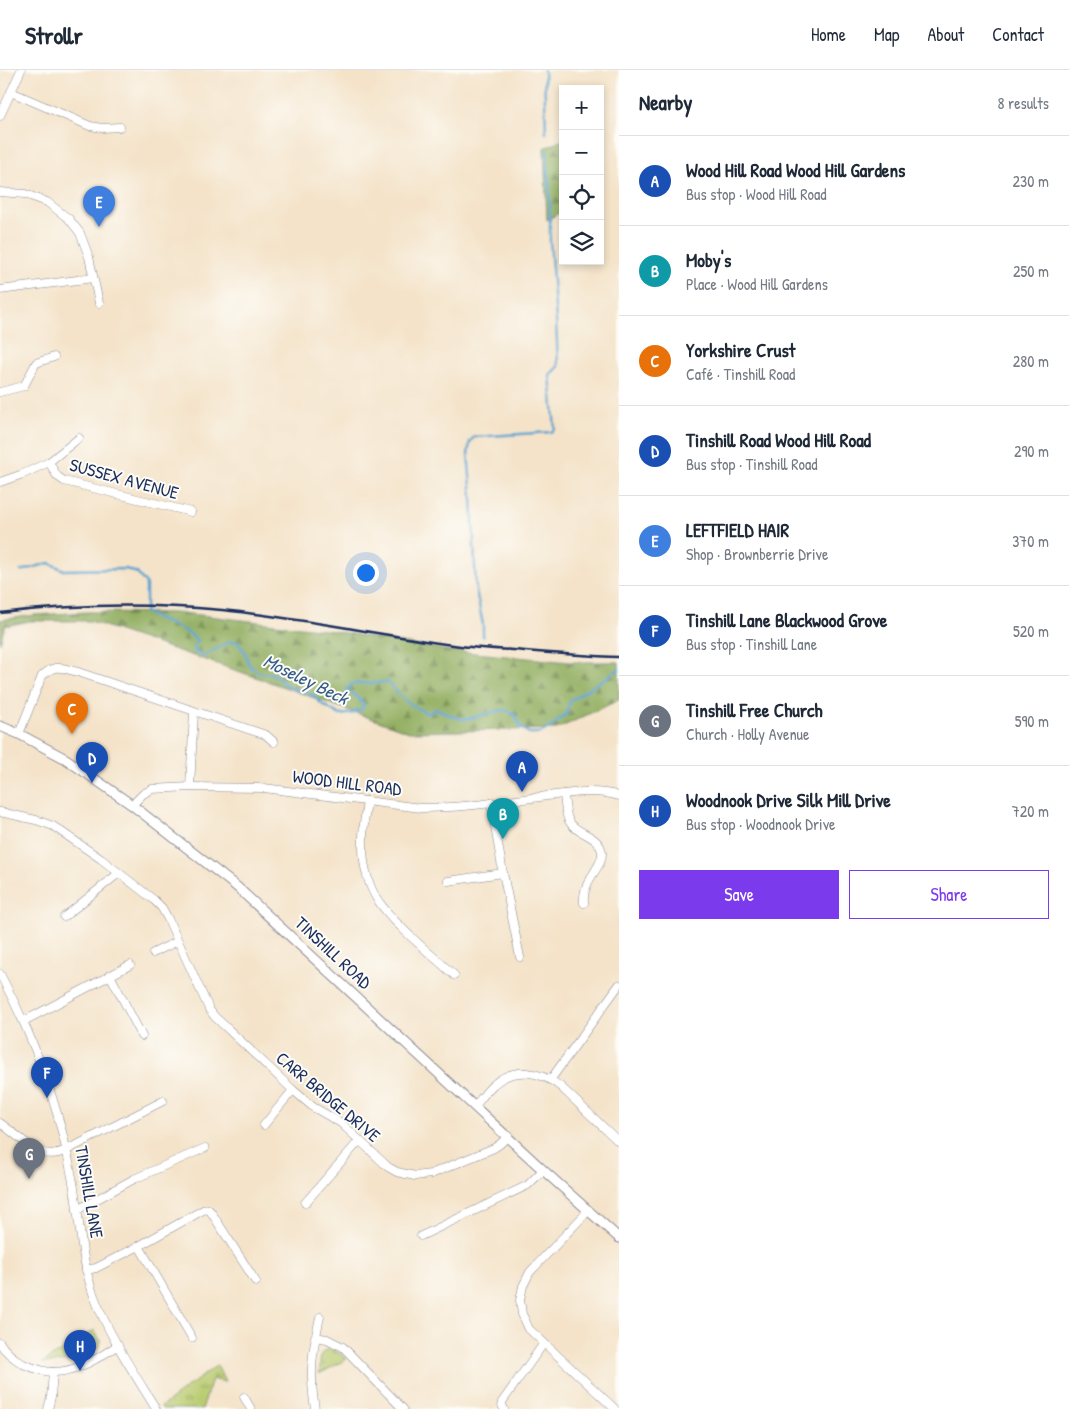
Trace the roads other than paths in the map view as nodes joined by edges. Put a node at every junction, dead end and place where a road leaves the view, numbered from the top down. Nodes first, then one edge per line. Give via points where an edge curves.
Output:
1 (21, 70) edge
2 (11, 92) junction
3 (0, 116) edge
4 (120, 127) dead end
5 (0, 192) edge
6 (93, 278) junction
7 (0, 290) edge
8 (99, 303) dead end
9 (54, 357) dead end
10 (0, 392) edge
11 (79, 438) dead end
12 (49, 462) junction
13 (0, 482) edge
14 (191, 512) dead end
15 (194, 712) junction
16 (0, 726) edge
17 (19, 734) junction
18 (274, 742) dead end
19 (190, 787) junction
20 (564, 794) junction
21 (619, 796) edge
22 (367, 800) junction
23 (491, 803) junction
24 (132, 805) junction
25 (0, 812) edge
26 (119, 872) junction
27 (503, 873) junction
28 (448, 881) dead end
29 (584, 903) dead end
30 (64, 917) dead end
31 (178, 941) junction
32 (153, 953) dead end
33 (520, 957) dead end
34 (130, 965) dead end
35 (0, 974) edge
36 (110, 975) junction
37 (454, 976) dead end
38 (619, 985) edge
39 (24, 1021) junction
40 (142, 1036) dead end
41 (551, 1079) junction
42 (293, 1090) junction
43 (163, 1101) dead end
44 (475, 1106) junction
45 (0, 1123) edge
46 (264, 1125) dead end
47 (508, 1136) junction
48 (359, 1141) junction
49 (619, 1142) edge
50 (205, 1148) dead end
51 (67, 1150) junction
52 (543, 1170) junction
53 (305, 1203) dead end
54 (77, 1210) junction
55 (589, 1210) junction
56 (618, 1233) edge
57 (421, 1236) dead end
58 (139, 1246) junction
59 (86, 1270) junction
60 (256, 1282) dead end
61 (320, 1317) dead end
62 (315, 1337) junction
63 (192, 1338) dead end
64 (0, 1343) edge
65 (544, 1343) junction
66 (118, 1345) junction
67 (53, 1372) junction
68 (244, 1397) dead end
69 (48, 1409) edge
70 (156, 1409) edge
71 (251, 1409) edge
72 (315, 1409) edge
73 (403, 1409) edge
74 (504, 1409) edge
75 (615, 1409) edge

1 - 2 street
2 - 3 street
2 - 4 street via 90,126
5 - 6 street via 25,194 47,202 69,219 80,233
6 - 7 street
6 - 8 street
9 - 10 street via 36,364 24,386
11 - 12 street
12 - 13 street, SUSSEX AVENUE
12 - 14 street, SUSSEX AVENUE via 64,481
15 - 17 street via 56,667 42,676
15 - 18 street via 266,736
15 - 19 street
16 - 17 street, TINSHILL ROAD
17 - 24 street, TINSHILL ROAD via 66,759
19 - 22 street, WOOD HILL ROAD via 264,788
19 - 24 street, WOOD HILL ROAD via 152,789
20 - 21 street, WOOD HILL ROAD via 580,792
20 - 23 street, WOOD HILL ROAD
20 - 29 street via 566,816 572,826 596,840 602,852 585,889
22 - 23 street, WOOD HILL ROAD via 427,808
22 - 37 street via 362,846 376,897 400,926
23 - 27 street
24 - 44 street, TINSHILL ROAD via 237,887
25 - 26 street, CARR BRIDGE DRIVE via 48,823
26 - 30 street
26 - 31 street, CARR BRIDGE DRIVE via 162,908
27 - 28 street
27 - 33 street
31 - 32 street
31 - 42 street, CARR BRIDGE DRIVE via 214,1016
34 - 36 street
35 - 39 street, TINSHILL LANE
36 - 39 street
36 - 40 street via 131,1023
38 - 41 street
39 - 51 street, TINSHILL LANE via 48,1085
41 - 44 street via 532,1073 513,1074 492,1086
41 - 49 street
42 - 46 street
42 - 48 street, CARR BRIDGE DRIVE via 313,1107 341,1123
43 - 51 street
44 - 47 street, TINSHILL ROAD
45 - 51 street via 44,1153
47 - 48 street, CARR BRIDGE DRIVE via 494,1148 430,1174 415,1176 388,1167
47 - 52 street, TINSHILL ROAD
48 - 53 street
50 - 54 street via 134,1179
51 - 54 street, TINSHILL LANE
52 - 55 street, TINSHILL ROAD
52 - 57 street via 528,1185
54 - 59 street, TINSHILL LANE
55 - 56 street, TINSHILL ROAD
55 - 65 street via 530,1272 523,1286 522,1314 529,1329
58 - 59 street
58 - 60 street via 208,1209
58 - 63 street
59 - 66 street, TINSHILL LANE via 103,1319
61 - 62 street
62 - 72 street via 311,1372
62 - 73 street via 343,1347
64 - 67 street via 16,1360
65 - 74 street via 502,1402
65 - 75 street
66 - 67 street via 100,1358 76,1368
66 - 70 street, TINSHILL LANE
67 - 69 street
68 - 71 street

